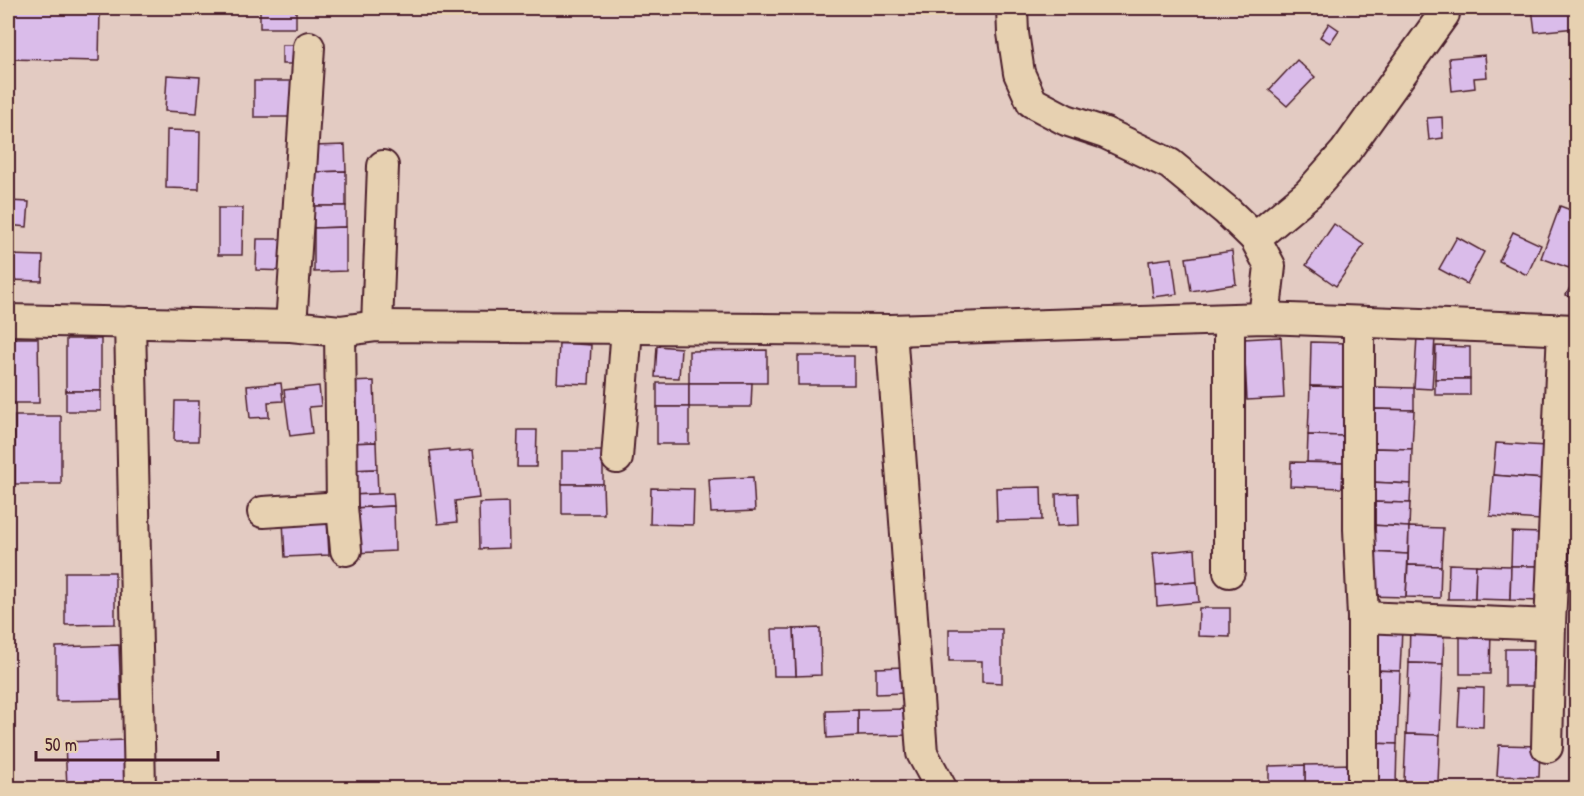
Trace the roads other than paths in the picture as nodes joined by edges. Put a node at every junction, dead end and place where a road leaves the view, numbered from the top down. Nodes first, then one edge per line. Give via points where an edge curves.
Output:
1 (1012, 8) edge
2 (1444, 14) dead end
3 (309, 48) dead end
4 (383, 166) dead end
5 (1255, 238) junction
6 (1264, 318) junction
7 (8, 320) edge
8 (1229, 320) junction
9 (130, 322) junction
10 (1359, 322) junction
11 (291, 326) junction
12 (377, 326) junction
13 (627, 328) junction
14 (891, 330) junction
15 (1570, 330) edge
16 (340, 331) junction
17 (617, 458) dead end
18 (342, 507) junction
19 (263, 512) dead end
20 (346, 550) dead end
21 (1229, 572) dead end
22 (1363, 617) junction
23 (1550, 625) junction
24 (1547, 747) dead end
25 (140, 789) edge
26 (941, 789) edge
27 (1363, 789) edge

1 - 5 street via 1019,73 1032,102 1170,164
2 - 5 street via 1345,152 1309,193
3 - 11 street
4 - 12 street
5 - 6 street via 1270,266
6 - 8 street
6 - 10 street
7 - 9 street
8 - 14 street
8 - 21 street
9 - 11 street
9 - 25 street
10 - 15 street
10 - 22 street
11 - 16 street
12 - 13 street
12 - 16 street
13 - 14 street
13 - 17 street
14 - 26 street via 922,753
15 - 23 street
16 - 18 street
18 - 19 street
18 - 20 street
22 - 23 street
22 - 27 street
23 - 24 street

